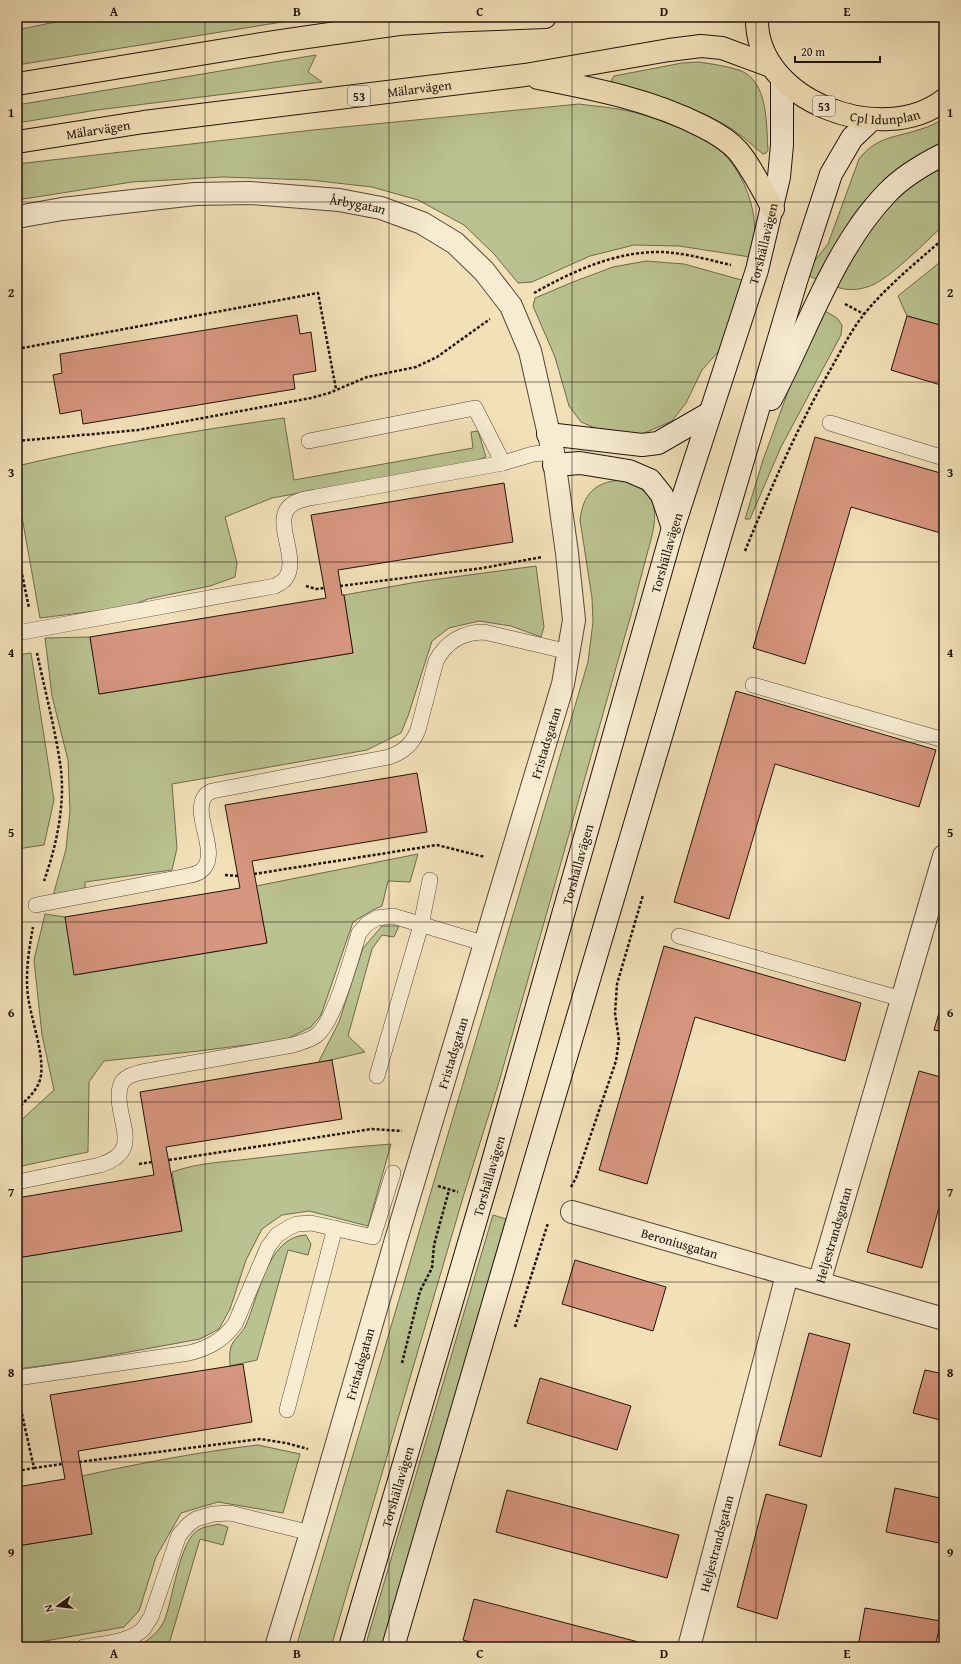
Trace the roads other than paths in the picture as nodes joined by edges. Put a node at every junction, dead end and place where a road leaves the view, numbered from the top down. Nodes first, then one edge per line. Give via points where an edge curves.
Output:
1 (545, 17) edge
2 (757, 17) edge
3 (776, 72) junction
4 (525, 75) junction
5 (17, 84) edge
6 (944, 100) edge
7 (872, 119) junction
8 (17, 142) edge
9 (944, 154) edge
10 (772, 208) junction
11 (17, 216) edge
12 (710, 413) junction
13 (830, 423) dead end
14 (309, 441) dead end
15 (749, 442) junction
16 (552, 450) junction
17 (944, 458) edge
18 (503, 463) junction
19 (673, 528) junction
20 (17, 633) edge
21 (569, 652) junction
22 (753, 685) dead end
23 (944, 740) edge
24 (944, 856) edge
25 (430, 880) dead end
26 (36, 905) road end
27 (421, 924) junction
28 (679, 936) dead end
29 (486, 944) junction
30 (902, 999) junction
31 (377, 1076) dead end
32 (393, 1173) dead end
33 (17, 1182) edge
34 (569, 1201) road end
35 (335, 1228) junction
36 (787, 1275) junction
37 (819, 1283) junction
38 (944, 1319) edge
39 (17, 1378) edge
40 (287, 1410) dead end
41 (311, 1533) junction
42 (84, 1647) edge
43 (276, 1647) edge
44 (350, 1647) edge
45 (393, 1647) edge
46 (689, 1647) edge

1 - 5 main road via 399,24
2 - 3 main road, Cpl Idunplan via 761,45
3 - 4 main road, Mälarvägen / 53 via 722,48 701,46
3 - 7 main road, Cpl Idunplan / 53 via 796,92 814,102 839,112
3 - 10 main road, Torshällavägen via 782,144 779,177
4 - 8 main road, Mälarvägen / 53 via 144,122
4 - 10 main road, 53 via 610,92 691,120 719,135 738,151
6 - 7 main road, Cpl Idunplan / 53 via 928,110 915,114
7 - 15 main road via 852,138 831,174 796,281
9 - 15 main road via 927,162 898,182 862,222 822,293
10 - 12 main road, Torshällavägen via 757,270
11 - 16 main road, Årbygatan via 195,194 250,193 339,200 388,211 422,223 455,243 484,271 512,306 530,351
12 - 16 main road via 658,443
12 - 19 main road, Torshällavägen
13 - 17 lane
14 - 18 lane via 475,408
15 - 45 main road
16 - 18 lane
16 - 19 main road via 580,463 629,471 650,480 662,494
16 - 21 main road, Fristadsgatan via 574,620
18 - 20 lane via 293,503 286,510 283,519 290,572 285,580 275,586
19 - 44 main road, Torshällavägen via 491,1168
21 - 26 lane via 484,632 462,635 450,643 436,661 418,730 408,747 389,757 212,791 205,796 202,803 209,854 208,864 203,870 187,876
21 - 29 main road, Fristadsgatan via 563,684
22 - 23 lane
24 - 30 main road, Heljestrandsgatan
25 - 27 lane
27 - 29 lane
27 - 31 lane
27 - 33 lane via 387,916 367,924 360,933 333,1010 325,1026 315,1037 293,1045 129,1076 122,1082 119,1091 125,1133 125,1145 121,1155 112,1162
28 - 30 lane
29 - 41 main road, Fristadsgatan
30 - 37 main road, Heljestrandsgatan
32 - 35 lane via 373,1237
34 - 36 main road, Beroniusgatan
35 - 39 lane via 311,1223 297,1224 277,1235 268,1247 235,1324 212,1345 189,1353
35 - 40 lane
36 - 37 main road, Heljestrandsgatan
36 - 46 main road, Heljestrandsgatan
37 - 38 main road
41 - 42 lane via 230,1513 196,1519 179,1535 151,1617 143,1629 125,1639
41 - 43 main road, Fristadsgatan

